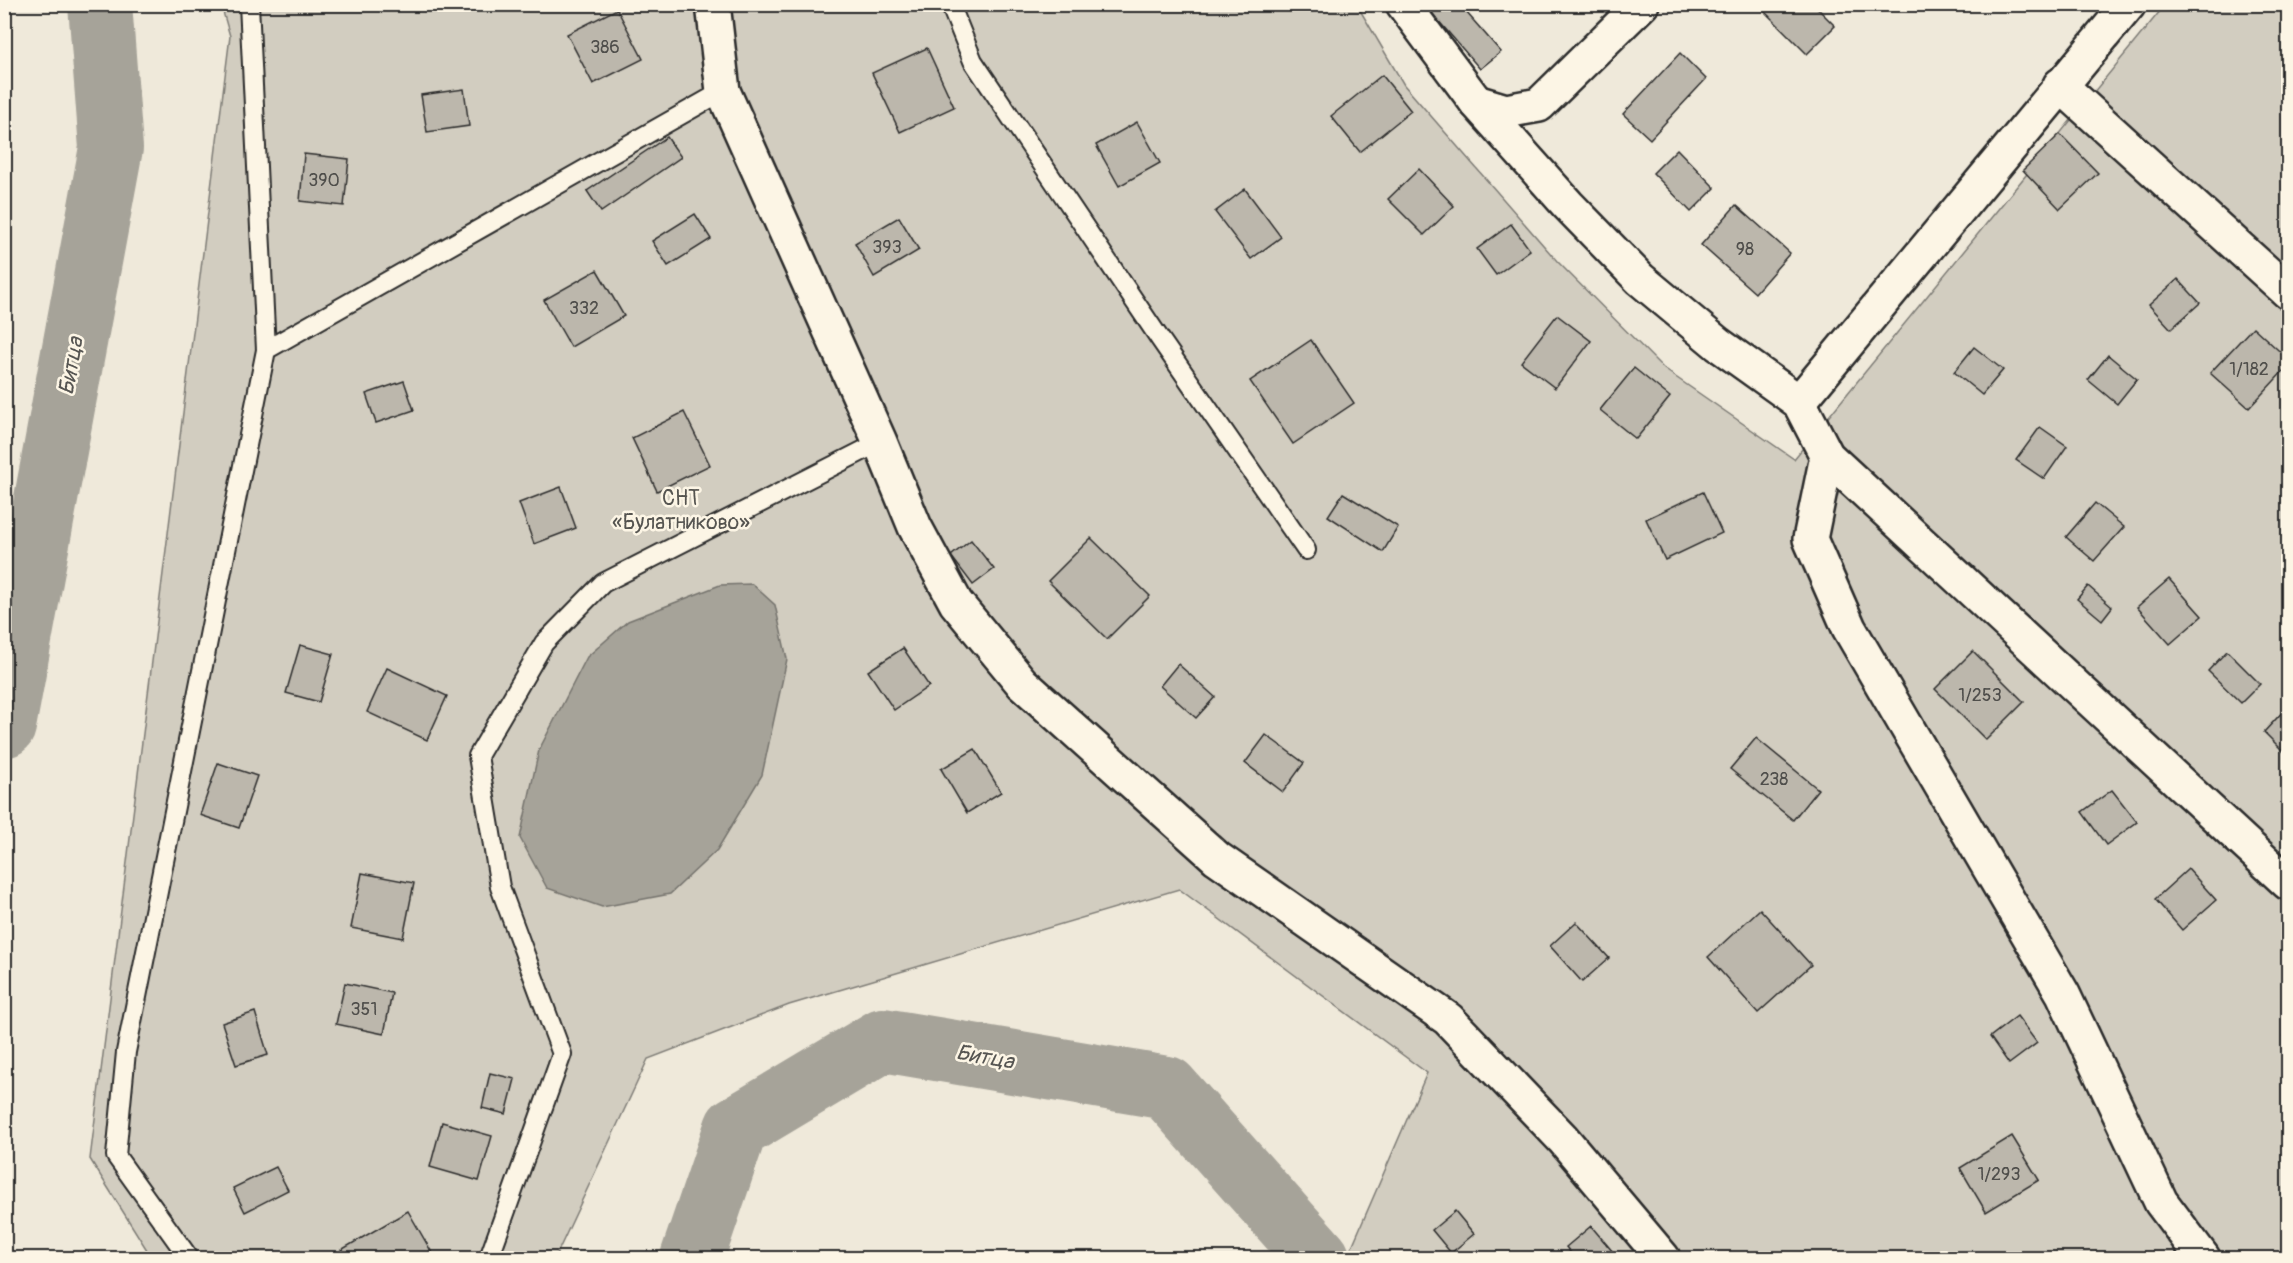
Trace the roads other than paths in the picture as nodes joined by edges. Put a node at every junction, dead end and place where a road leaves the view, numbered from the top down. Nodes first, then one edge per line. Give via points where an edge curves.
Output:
1 (249, 4) edge
2 (713, 4) edge
3 (950, 4) edge
4 (1403, 4) edge
5 (1642, 4) edge
6 (2129, 4) edge
7 (2060, 86) junction
8 (723, 91) junction
9 (1476, 102) junction
10 (2289, 292) edge
11 (266, 350) junction
12 (1798, 402) junction
13 (879, 442) junction
14 (1827, 456) junction
15 (1306, 550) dead end
16 (2289, 883) edge
17 (189, 1258) edge
18 (489, 1258) edge
19 (1662, 1258) edge
20 (2203, 1258) edge

1 - 11 lane
2 - 8 street
3 - 15 lane via 973,61
4 - 9 street
5 - 9 street via 1539,105 1506,111
6 - 7 street
7 - 10 street
7 - 12 street
8 - 11 lane
8 - 13 street
9 - 12 street via 1640,279 1718,344
11 - 17 lane via 126,1052 116,1156
12 - 14 street
13 - 18 lane via 603,583 544,643 478,756 500,887 562,1054
13 - 19 street via 915,527 956,603 1022,683 1217,858 1448,1019 1563,1139
14 - 16 street
14 - 20 street via 1810,539 1849,628 2063,994 2162,1202

